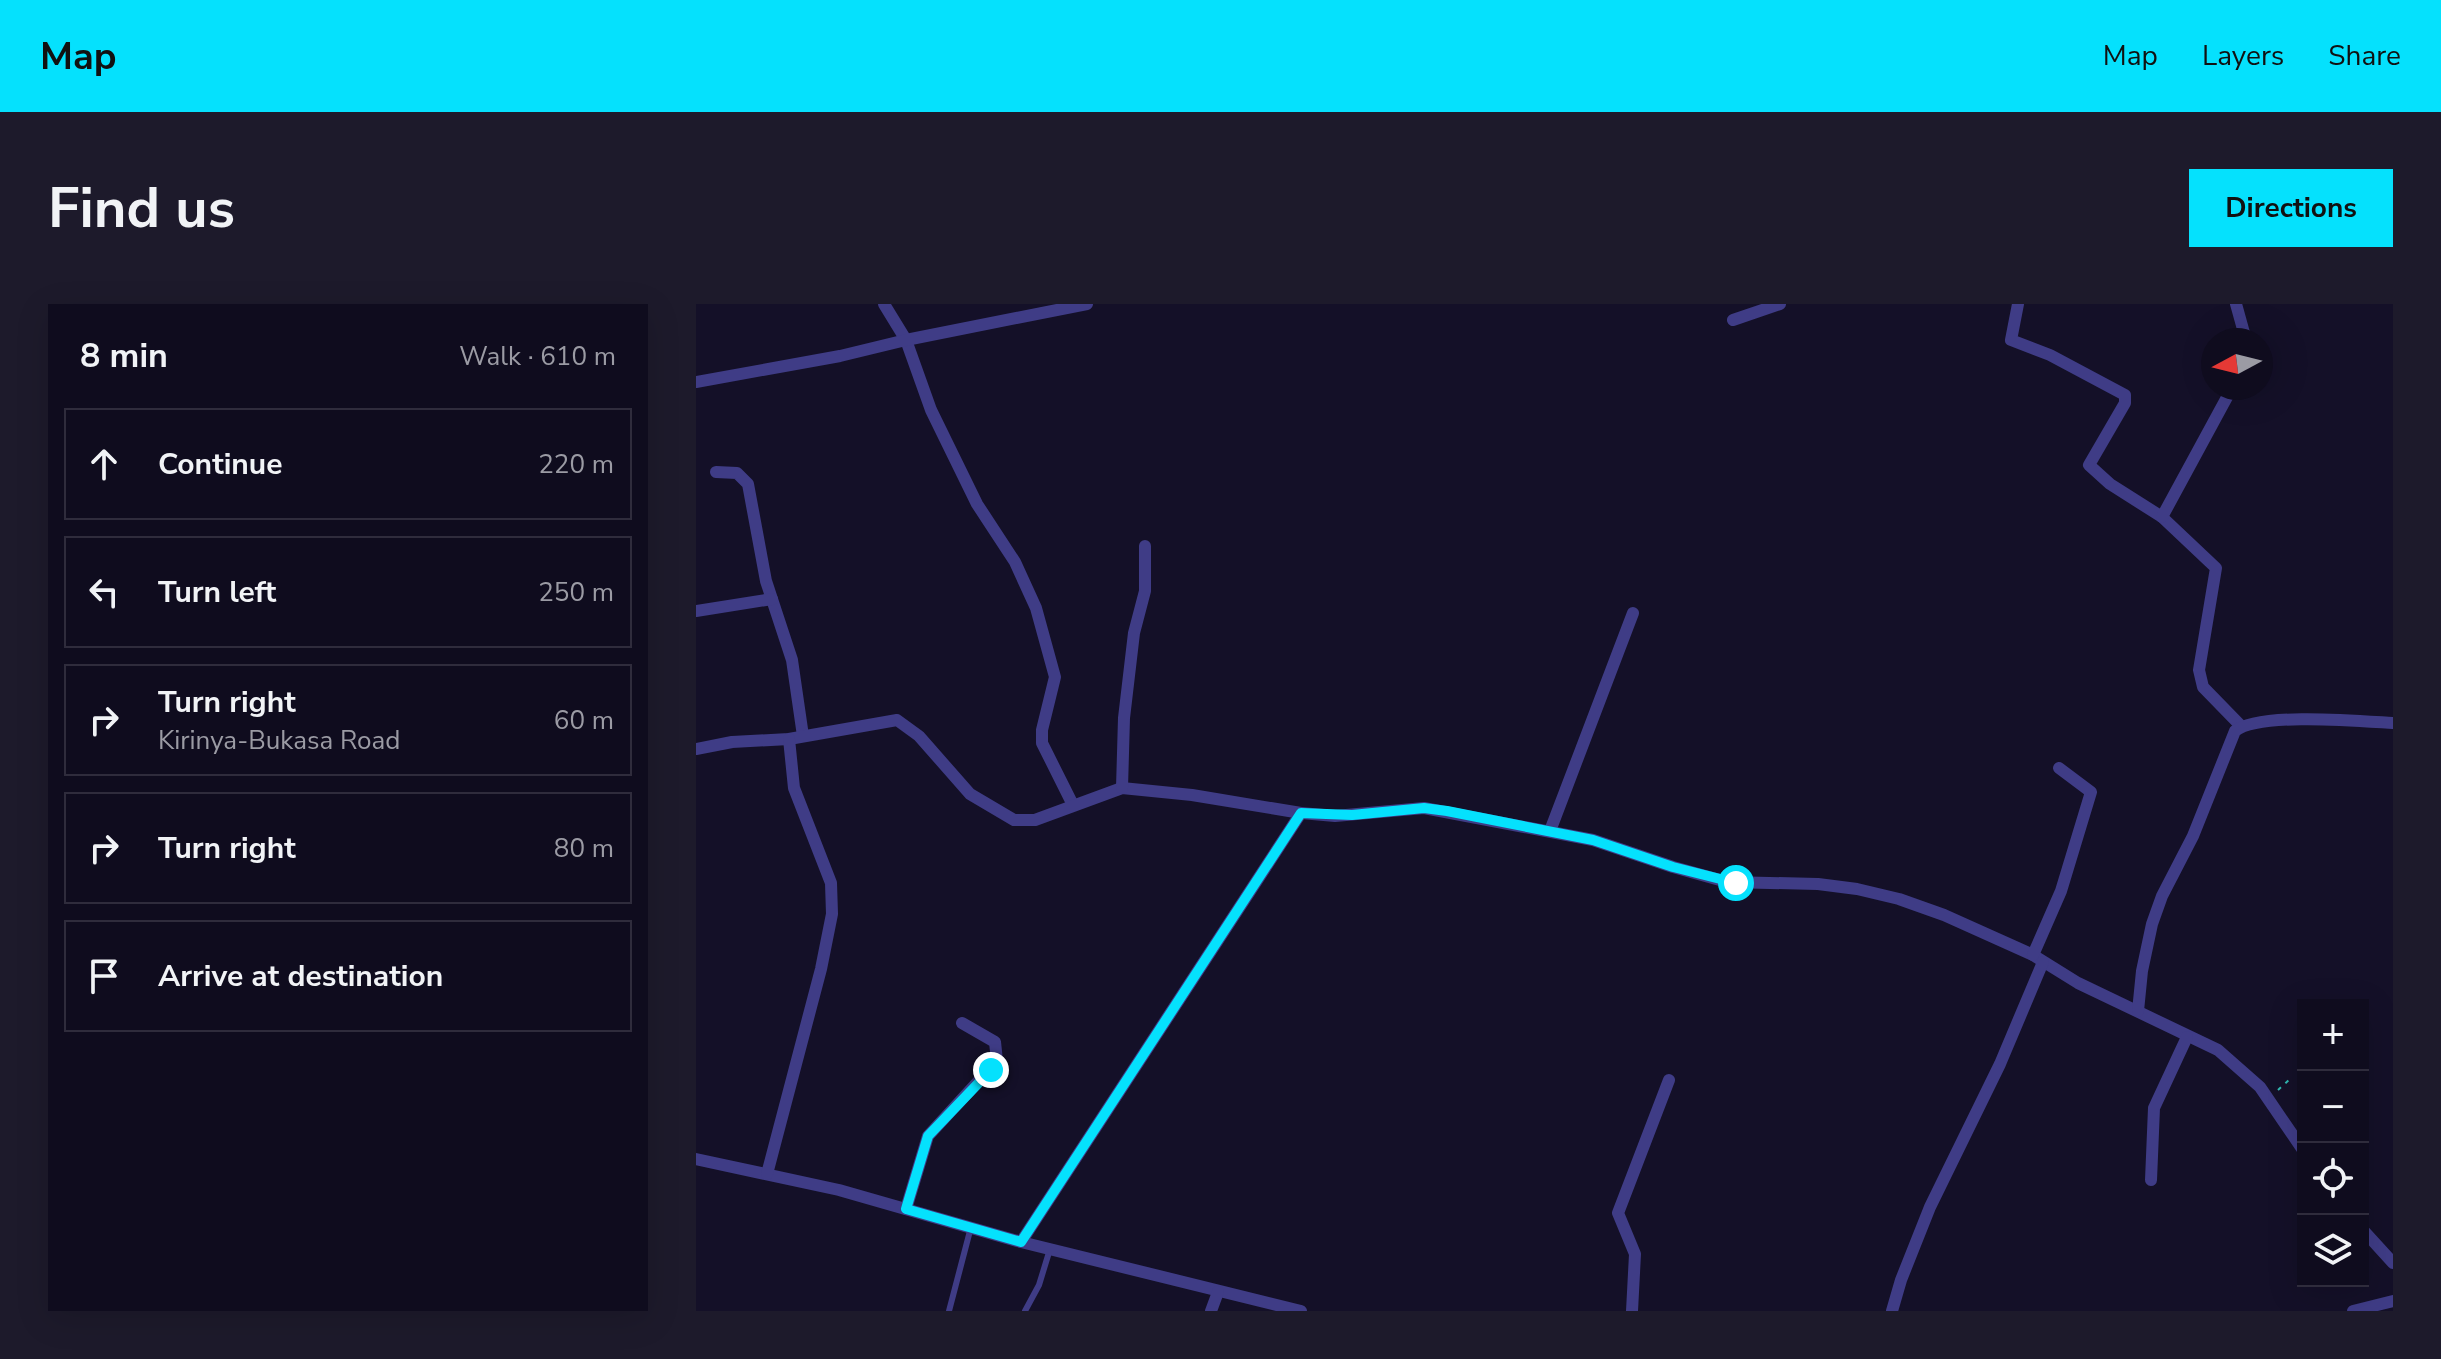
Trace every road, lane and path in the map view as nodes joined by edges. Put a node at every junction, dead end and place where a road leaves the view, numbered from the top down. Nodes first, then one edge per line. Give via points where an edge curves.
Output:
1 (884, 304) edge
2 (1087, 304) edge
3 (1780, 304) edge
4 (2018, 304) edge
5 (2236, 304) edge
6 (1733, 320) dead end
7 (2243, 328) edge
8 (906, 340) junction
9 (696, 382) edge
10 (2225, 400) edge
11 (716, 472) dead end
12 (2162, 517) junction
13 (1145, 546) dead end
14 (772, 599) junction
15 (696, 611) edge
16 (1633, 613) dead end
17 (2393, 723) edge
18 (2241, 726) junction
19 (796, 738) junction
20 (696, 749) edge
21 (2059, 768) dead end
22 (1122, 788) junction
23 (1073, 805) junction
24 (1301, 813) junction
25 (1550, 831) junction
26 (2038, 958) junction
27 (2138, 1011) junction
28 (962, 1023) dead end
29 (2187, 1037) junction
30 (1669, 1080) dead end
31 (2298, 1143) edge
32 (696, 1159) edge
33 (767, 1174) junction
34 (2151, 1180) dead end
35 (906, 1209) junction
36 (971, 1227) junction
37 (2369, 1237) edge
38 (1021, 1242) junction
39 (1050, 1249) junction
40 (2393, 1263) edge
41 (1218, 1292) junction
42 (2393, 1301) edge
43 (949, 1311) edge
44 (1025, 1311) edge
45 (1211, 1311) edge
46 (1293, 1311) edge
47 (1301, 1311) edge
48 (1632, 1311) edge
49 (1892, 1311) edge
50 (2353, 1311) edge

1 - 8 street
2 - 8 street
3 - 6 street
4 - 12 street via 2011,340 2125,395 2089,465
5 - 7 street
8 - 9 street
8 - 23 street via 957,464 1036,608 1055,677 1042,743
10 - 12 street
11 - 14 street via 737,473 748,484
12 - 18 street via 2217,570 2200,681
13 - 22 street via 1145,591 1134,633 1124,718
14 - 15 street
14 - 19 street via 792,660
16 - 25 street
17 - 18 street via 2319,719
18 - 27 street via 2162,896
19 - 20 street
19 - 23 street via 897,720 919,736 970,794 1008,817 1030,821
19 - 33 street via 794,788 831,883 832,914
21 - 26 street via 2091,792
22 - 23 street
22 - 24 street
24 - 25 street via 1352,815 1424,808
24 - 38 street
25 - 26 street via 1727,882 1818,884 1899,899
26 - 27 street
26 - 49 street via 2000,1064 1930,1207
27 - 29 street
28 - 35 street via 995,1042 997,1061 928,1136
29 - 31 street via 2218,1050 2260,1087
29 - 34 street via 2154,1108
30 - 48 street via 1618,1213 1635,1254
32 - 33 street
33 - 35 street
35 - 36 street
36 - 38 street
36 - 43 lane
37 - 40 street
38 - 39 street
39 - 41 street
39 - 44 lane
41 - 45 street
41 - 46 street
42 - 50 street
46 - 47 street

